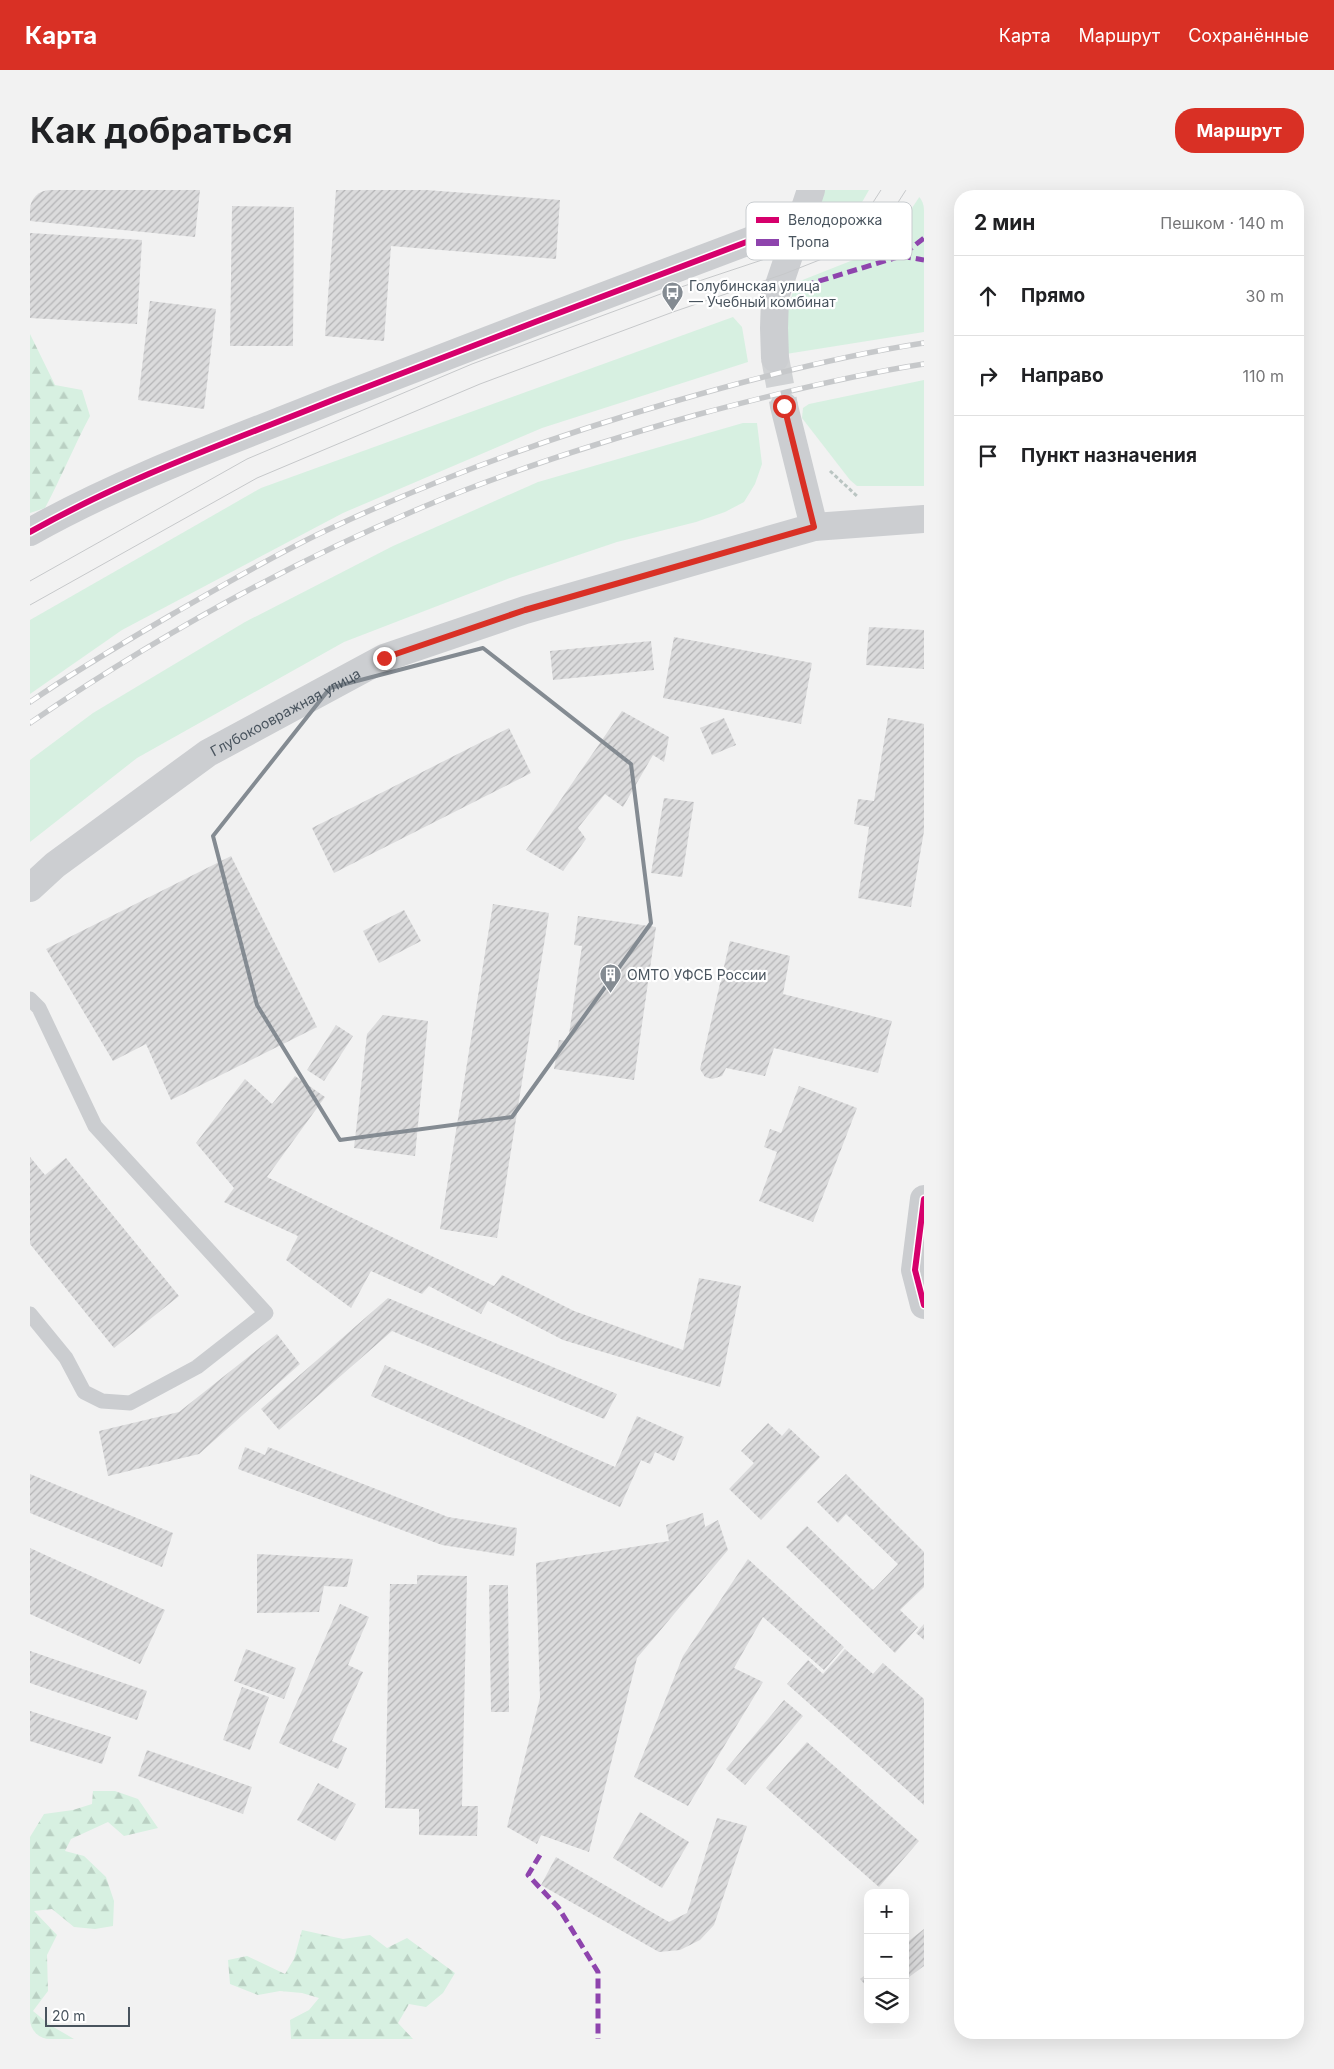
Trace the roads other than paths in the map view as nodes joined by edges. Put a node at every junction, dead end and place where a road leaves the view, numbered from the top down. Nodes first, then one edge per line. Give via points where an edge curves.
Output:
1 (746, 242) edge
2 (788, 260) edge
3 (775, 358) tunnel mouth
4 (784, 406) tunnel mouth
5 (924, 519) edge
6 (814, 527) junction
7 (30, 532) edge
8 (30, 888) edge
9 (30, 999) edge
10 (924, 1199) edge
11 (924, 1305) edge
12 (30, 1314) edge

1 - 7 street via 194,455 76,506
2 - 3 main road via 775,297
4 - 6 main road
5 - 6 main road, Глубокоовражная улица
6 - 8 main road, Глубокоовражная улица via 525,610 384,658 208,753 55,864
9 - 12 lane via 39,1008 95,1126 266,1314 197,1367 130,1403 102,1401 84,1392 66,1358
10 - 11 street via 915,1270

